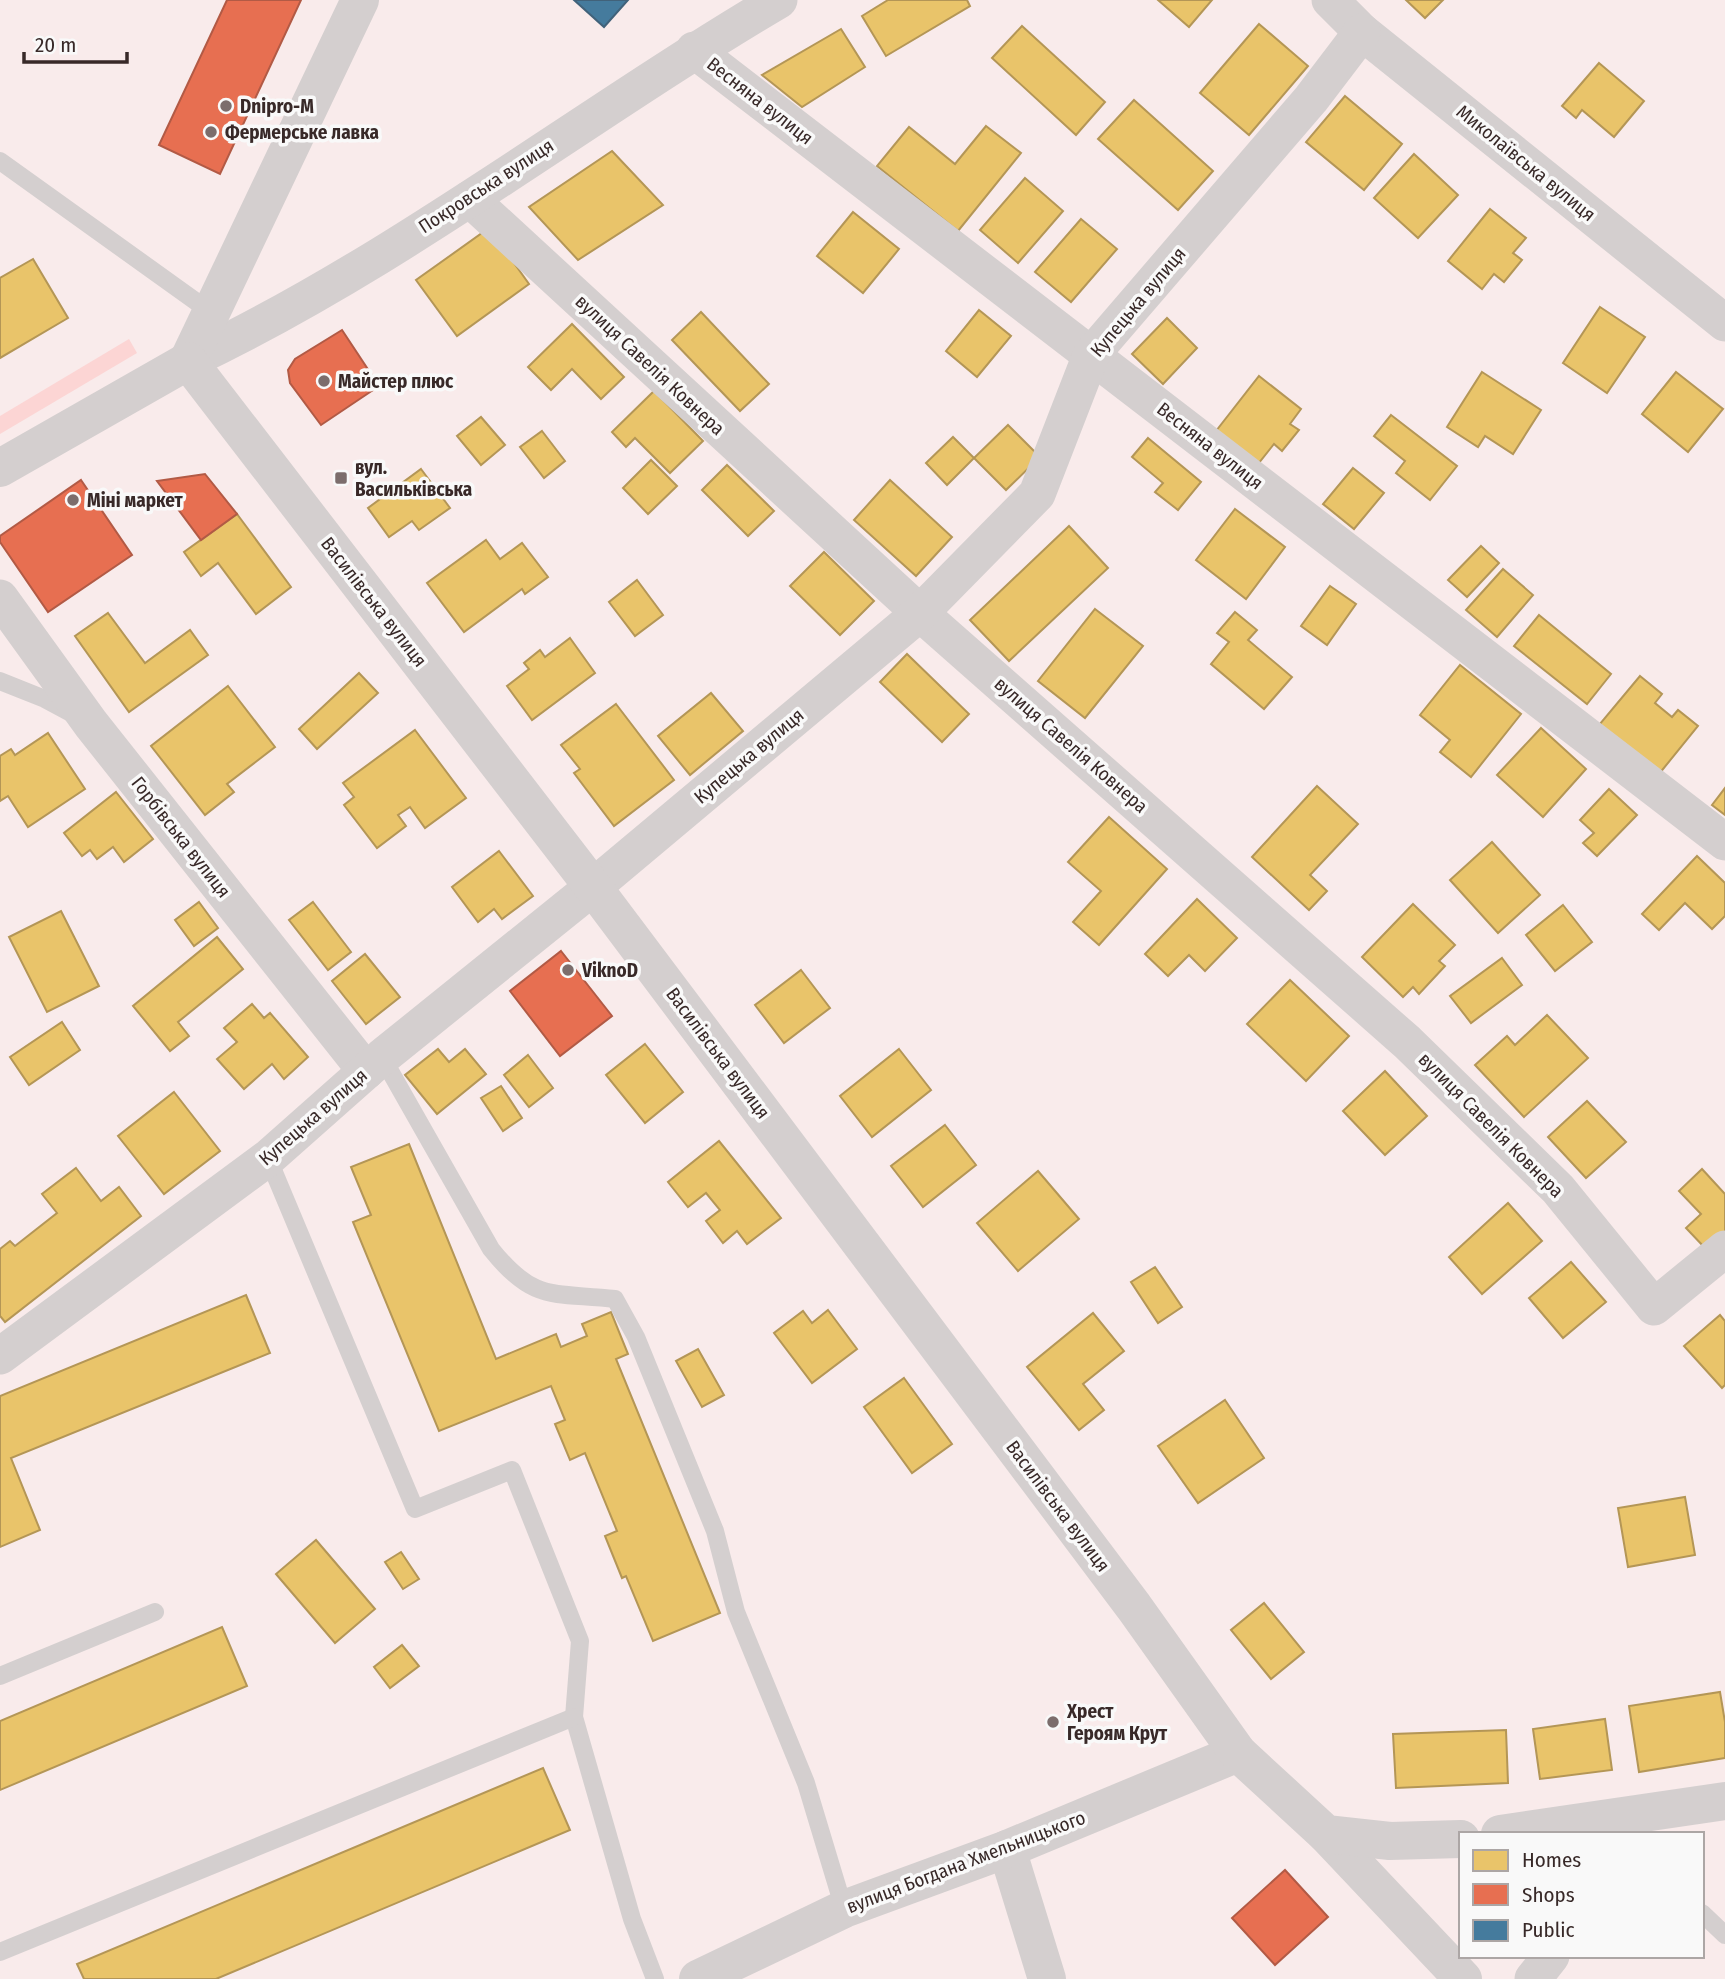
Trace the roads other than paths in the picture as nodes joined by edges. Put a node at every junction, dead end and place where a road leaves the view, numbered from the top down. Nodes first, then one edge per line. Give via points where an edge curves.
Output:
1 (359, 0) edge
2 (779, 0) edge
3 (1330, 0) edge
4 (1362, 32) junction
5 (694, 50) junction
6 (0, 161) edge
7 (470, 199) junction
8 (212, 313) junction
9 (1725, 323) edge
10 (1091, 355) junction
11 (188, 360) junction
12 (0, 468) edge
13 (0, 598) edge
14 (920, 613) junction
15 (0, 681) edge
16 (91, 724) junction
17 (1725, 842) edge
18 (593, 887) junction
19 (374, 1064) junction
20 (268, 1158) junction
21 (1725, 1249) edge
22 (0, 1356) edge
23 (155, 1612) dead end
24 (0, 1676) edge
25 (574, 1717) junction
26 (1238, 1753) junction
27 (1725, 1801) edge
28 (1645, 1823) edge
29 (1526, 1832) edge
30 (1326, 1834) junction
31 (1459, 1839) edge
32 (1007, 1849) junction
33 (844, 1909) junction
34 (1704, 1915) edge
35 (1725, 1935) edge
36 (0, 1952) edge
37 (1550, 1958) edge
38 (655, 1979) edge
39 (698, 1979) edge
40 (1047, 1979) edge
41 (1463, 1979) edge
42 (1534, 1979) edge

1 - 8 main road
2 - 5 street, Покровська вулиця
3 - 4 street, Миколаївська вулиця
4 - 9 street, Миколаївська вулиця
4 - 10 street, Купецька вулиця via 1311,99
5 - 7 street, Покровська вулиця
5 - 10 street, Весняна вулиця
6 - 8 lane
7 - 11 street, Покровська вулиця via 285,312
7 - 14 street, вулиця Савелія Ковнера
8 - 11 main road
10 - 14 street, Купецька вулиця via 1037,494
10 - 17 street, Весняна вулиця
11 - 12 main road, Покровська вулиця
11 - 18 main road, Василівська вулиця
13 - 16 street, Горбівська вулиця
14 - 18 street, Купецька вулиця
14 - 21 street, вулиця Савелія Ковнера via 1407,1042 1558,1189 1654,1307
15 - 16 lane
16 - 19 street, Горбівська вулиця
18 - 19 street, Купецька вулиця
18 - 26 main road, Василівська вулиця via 1134,1607
19 - 20 street, Купецька вулиця
19 - 33 lane via 509,1272 543,1293 615,1299 636,1337 715,1531 736,1612 806,1783
20 - 22 street, Купецька вулиця
20 - 25 lane via 415,1509 512,1470 580,1641
23 - 24 lane
25 - 36 lane
25 - 38 lane via 632,1919
26 - 30 main road, Василівська вулиця
26 - 32 main road, вулиця Богдана Хмельницького
27 - 28 main road
28 - 29 main road
30 - 31 main road via 1390,1841
30 - 41 main road
32 - 33 main road, вулиця Богдана Хмельницького
32 - 40 main road
33 - 39 main road, вулиця Богдана Хмельницького
34 - 35 lane
37 - 42 street

